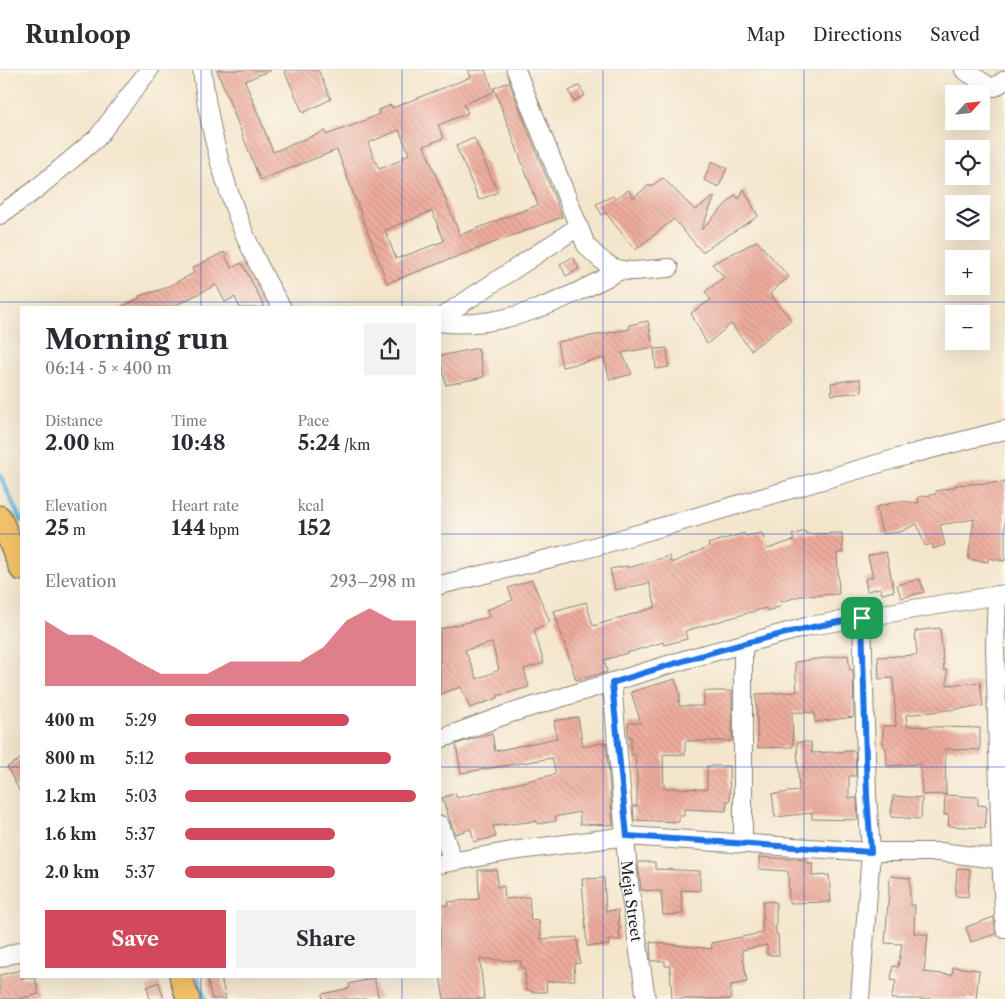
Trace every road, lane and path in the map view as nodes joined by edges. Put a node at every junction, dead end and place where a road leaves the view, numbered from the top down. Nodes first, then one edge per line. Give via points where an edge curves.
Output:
1 (149, 70) edge
2 (202, 70) edge
3 (516, 70) edge
4 (964, 70) edge
5 (1005, 80) edge
6 (0, 215) edge
7 (578, 227) junction
8 (669, 268) dead end
9 (620, 271) junction
10 (281, 306) edge
11 (441, 317) edge
12 (441, 322) edge
13 (1005, 430) edge
14 (0, 517) edge
15 (20, 567) edge
16 (441, 585) edge
17 (1001, 594) edge
18 (862, 618) junction
19 (743, 646) junction
20 (612, 683) junction
21 (441, 740) edge
22 (441, 830) edge
23 (627, 836) junction
24 (743, 843) junction
25 (871, 852) junction
26 (1003, 859) edge
27 (447, 863) edge
28 (1005, 929) edge
29 (20, 951) edge
30 (0, 958) edge
31 (181, 978) edge
32 (188, 999) edge
33 (646, 999) edge
34 (860, 999) edge

1 - 6 street via 97,138 34,192
2 - 10 street via 232,205
3 - 7 street
4 - 5 street via 990,87
7 - 9 street via 586,246 597,258
7 - 11 street
8 - 9 street
9 - 12 street via 569,298 505,318 463,325
13 - 16 street via 576,552
14 - 15 main road
17 - 18 street
17 - 26 street via 995,646
18 - 19 street via 810,626
18 - 25 street
19 - 20 street via 686,659
19 - 24 street
20 - 21 street via 508,714
20 - 23 street, Meja Street
22 - 27 street
23 - 24 street
23 - 27 street
23 - 33 street, Meja Street via 629,884
24 - 25 street
25 - 26 street via 940,852
25 - 34 street
26 - 28 street
29 - 30 street
31 - 32 main road

